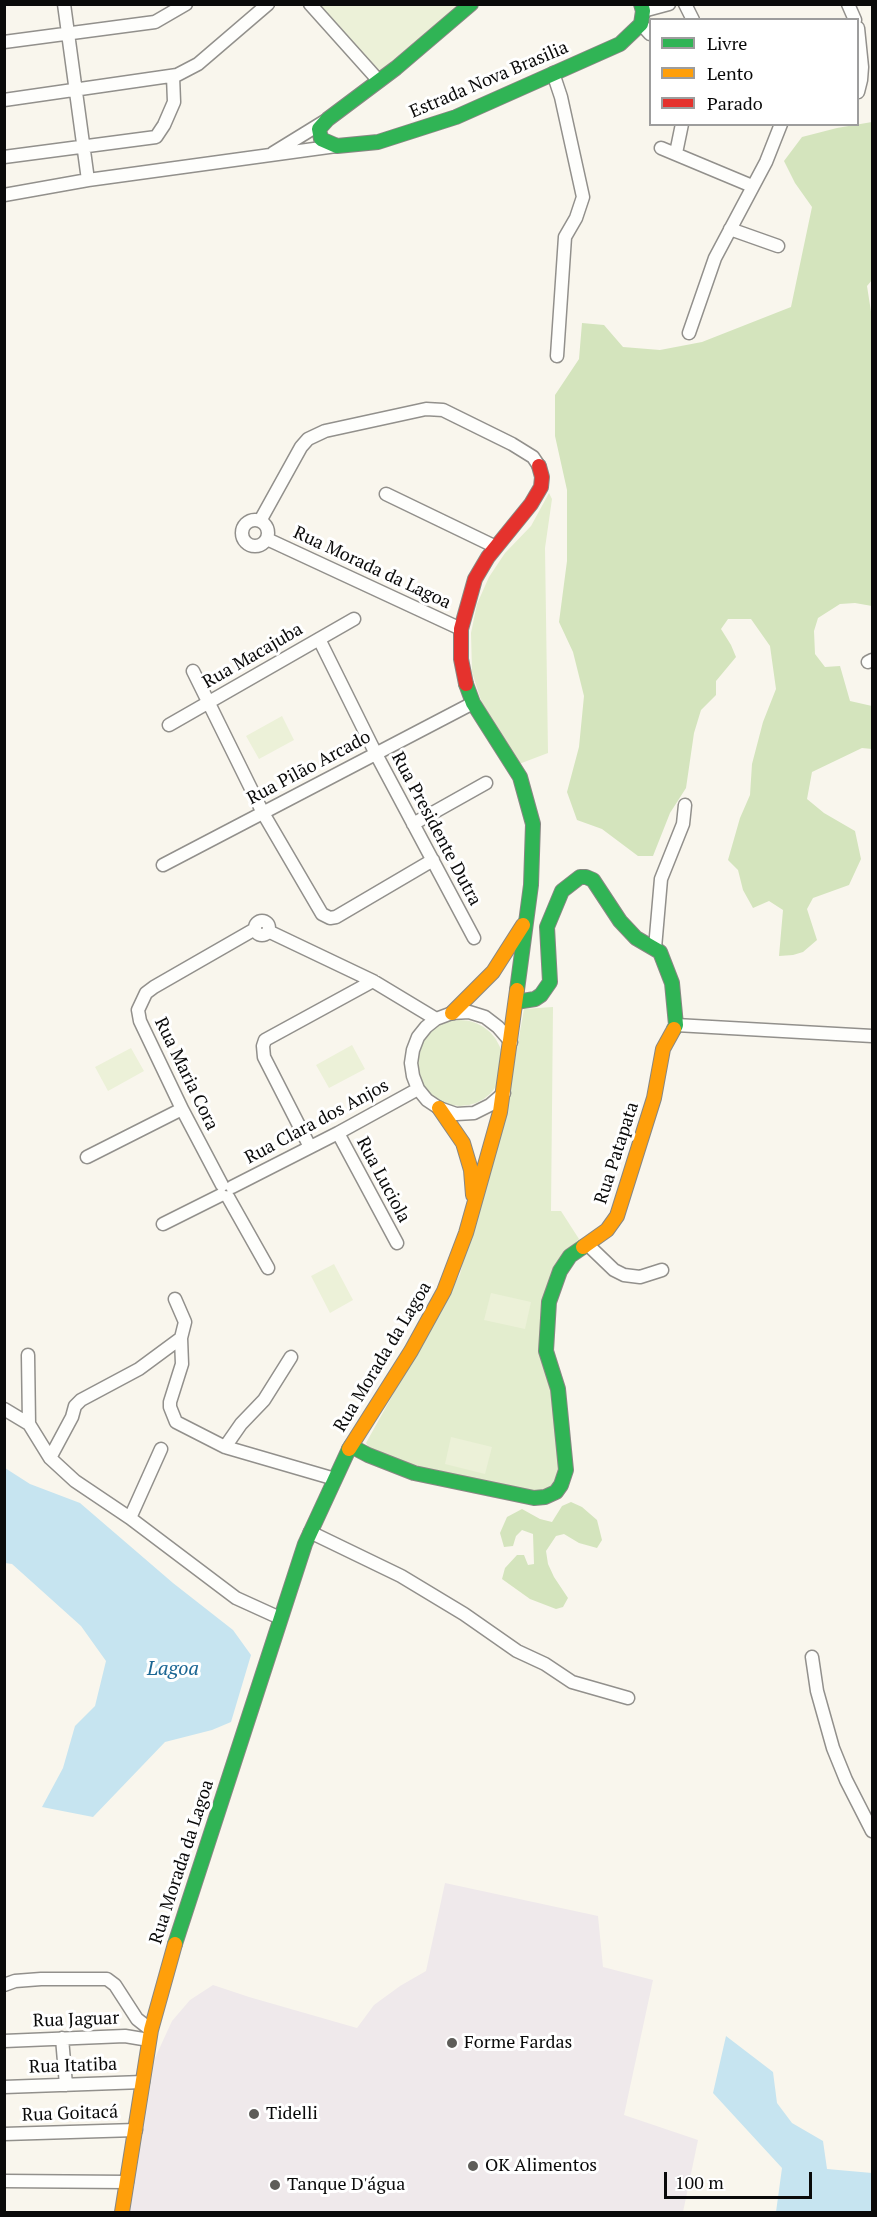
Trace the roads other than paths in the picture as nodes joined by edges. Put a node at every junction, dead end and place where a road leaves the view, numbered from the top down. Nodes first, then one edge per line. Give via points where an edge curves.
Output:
1 (64, 4) edge
2 (186, 4) edge
3 (268, 4) edge
4 (471, 4) edge
5 (669, 4) edge
6 (685, 4) edge
7 (848, 4) edge
8 (310, 5) edge
9 (644, 18) edge
10 (692, 18) edge
11 (854, 18) edge
12 (68, 33) junction
13 (859, 36) edge
14 (4, 42) edge
15 (553, 73) junction
16 (173, 76) junction
17 (379, 81) junction
18 (864, 84) edge
19 (75, 89) junction
20 (4, 100) edge
21 (328, 118) junction
22 (682, 126) edge
23 (780, 126) edge
24 (338, 146) junction
25 (84, 148) junction
26 (661, 148) dead end
27 (676, 153) junction
28 (270, 155) junction
29 (4, 157) edge
30 (88, 180) junction
31 (752, 186) junction
32 (4, 195) edge
33 (729, 229) junction
34 (778, 246) dead end
35 (689, 333) dead end
36 (557, 356) dead end
37 (539, 466) joint
38 (386, 494) dead end
39 (260, 521) junction
40 (267, 539) junction
41 (496, 547) junction
42 (354, 619) dead end
43 (461, 629) junction
44 (319, 639) junction
45 (193, 671) dead end
46 (209, 702) junction
47 (473, 703) junction
48 (169, 725) dead end
49 (376, 754) junction
50 (486, 783) dead end
51 (685, 805) dead end
52 (263, 813) junction
53 (413, 824) junction
54 (433, 860) junction
55 (162, 865) dead end
56 (526, 919) junction
57 (474, 938) dead end
58 (655, 948) junction
59 (373, 981) junction
60 (516, 1002) junction
61 (452, 1012) junction
62 (436, 1018) junction
63 (676, 1025) junction
64 (873, 1036) edge
65 (511, 1042) junction
66 (418, 1089) junction
67 (504, 1093) junction
68 (439, 1108) junction
69 (182, 1109) junction
70 (338, 1133) junction
71 (310, 1147) junction
72 (87, 1157) dead end
73 (226, 1191) junction
74 (474, 1208) junction
75 (163, 1224) dead end
76 (397, 1243) dead end
77 (588, 1245) junction
78 (268, 1268) dead end
79 (662, 1270) dead end
80 (174, 1299) dead end
81 (181, 1338) junction
82 (28, 1355) dead end
83 (291, 1357) dead end
84 (4, 1409) edge
85 (29, 1424) junction
86 (351, 1446) junction
87 (225, 1447) junction
88 (162, 1449) dead end
89 (50, 1458) junction
90 (335, 1479) junction
91 (130, 1518) junction
92 (310, 1532) junction
93 (280, 1618) junction
94 (812, 1657) dead end
95 (628, 1698) dead end
96 (873, 1832) edge
97 (4, 1985) edge
98 (150, 2035) junction
99 (62, 2038) junction
100 (4, 2041) edge
101 (143, 2082) junction
102 (66, 2085) junction
103 (4, 2086) edge
104 (136, 2130) junction
105 (4, 2134) edge
106 (4, 2181) edge
107 (127, 2182) junction
108 (122, 2212) edge

1 - 12 street
2 - 12 street via 156,22
3 - 16 street via 198,64
4 - 17 street, Estrada Nova Brasilia
5 - 9 street
6 - 10 street
7 - 11 street
8 - 17 street
9 - 15 street, Estrada Nova Brasilia via 620,44
12 - 14 street
12 - 19 street
13 - 18 street
15 - 24 street, Estrada Nova Brasilia via 434,126 378,142
15 - 36 street via 583,197 565,237
16 - 19 street
16 - 25 street via 174,102 156,137
17 - 21 street, Estrada Nova Brasilia
19 - 20 street
19 - 25 street
21 - 24 street via 319,134 323,142
21 - 28 street, Estrada Nova Brasilia
22 - 27 street
23 - 31 street
24 - 28 street, Estrada Nova Brasilia
25 - 29 street
25 - 30 street
26 - 27 street
27 - 31 street
28 - 30 street, Estrada Nova Brasilia
30 - 32 street, Estrada Nova Brasilia
31 - 33 street
33 - 34 street
33 - 35 street
37 - 39 street, Rua Morada da Lagoa via 513,444 443,411 426,409 325,431 308,439
37 - 41 street, Rua Morada da Lagoa via 541,487
38 - 41 street
39 - 40 street via 268,528
39 - 40 street via 245,525 244,541 254,547
40 - 43 street, Rua Morada da Lagoa
41 - 43 street, Rua Morada da Lagoa via 475,579
42 - 44 street, Rua Macajuba
43 - 47 street, Rua Morada da Lagoa via 461,659
44 - 46 street, Rua Macajuba
44 - 49 street, Rua Presidente Dutra
45 - 46 street
46 - 48 street, Rua Macajuba
46 - 52 street
47 - 49 street, Rua Pilão Arcado
47 - 56 street, Rua Morada da Lagoa via 520,777 528,801 533,847
49 - 52 street, Rua Pilão Arcado
49 - 53 street, Rua Presidente Dutra
50 - 53 street
51 - 58 street via 683,824 661,879
52 - 54 street via 326,917 336,917
52 - 55 street, Rua Pilão Arcado
53 - 54 street, Rua Presidente Dutra
54 - 57 street, Rua Presidente Dutra
56 - 60 street, Rua Morada da Lagoa
56 - 61 street via 493,972
58 - 60 street via 636,938 620,921 593,880 580,877 562,891 547,927 550,982 535,999
58 - 63 street via 664,959 672,983
59 - 62 street
59 - 69 street, Rua Maria Cora via 268,931 261,935 255,929 154,987 141,1001 140,1021
59 - 71 street via 265,1040 264,1057
60 - 65 street, Rua Morada da Lagoa
61 - 62 street
61 - 65 street via 485,1017
62 - 66 street via 418,1037 413,1050 411,1063
63 - 64 street
63 - 77 street, Rua Patapata via 663,1049 654,1098 624,1197 607,1230
65 - 67 street, Rua Morada da Lagoa
66 - 68 street
66 - 70 street, Rua Clara dos Anjos
67 - 68 street via 490,1106 474,1113 456,1114
67 - 74 street, Rua Morada da Lagoa
68 - 74 street via 456,1130 468,1156
69 - 72 street
69 - 73 street, Rua Maria Cora
70 - 71 street, Rua Clara dos Anjos
70 - 76 street, Rua Luciola
71 - 73 street, Rua Clara dos Anjos
73 - 75 street, Rua Clara dos Anjos
73 - 78 street, Rua Maria Cora
74 - 86 street, Rua Morada da Lagoa via 456,1264 430,1318
77 - 79 street via 624,1275 640,1277
77 - 86 street, Rua Patapata via 578,1249 565,1263 549,1302 546,1351 558,1389 566,1470 556,1492 534,1498 414,1473
80 - 81 street via 185,1322
81 - 87 street via 182,1364 170,1402 172,1414 176,1422
81 - 89 street via 139,1369 81,1400
82 - 85 street
83 - 87 street via 264,1400
84 - 85 street
85 - 89 street
86 - 90 street, Rua Morada da Lagoa
87 - 90 street
88 - 91 street
89 - 91 street via 75,1481
90 - 92 street, Rua Morada da Lagoa
91 - 93 street via 236,1598
92 - 93 street, Rua Morada da Lagoa
92 - 95 street via 401,1576 572,1682
93 - 98 street, Rua Morada da Lagoa via 170,1958
94 - 96 street via 833,1748
97 - 98 street via 41,1979 108,1979
98 - 99 street, Rua Jaguar
98 - 101 street, Rua Morada da Lagoa
99 - 100 street, Rua Jaguar
99 - 102 street
101 - 102 street, Rua Itatiba
101 - 104 street, Rua Morada da Lagoa
102 - 103 street, Rua Itatiba
104 - 105 street, Rua Goitacá
104 - 107 street, Rua Morada da Lagoa
106 - 107 street
107 - 108 street, Rua Morada da Lagoa

